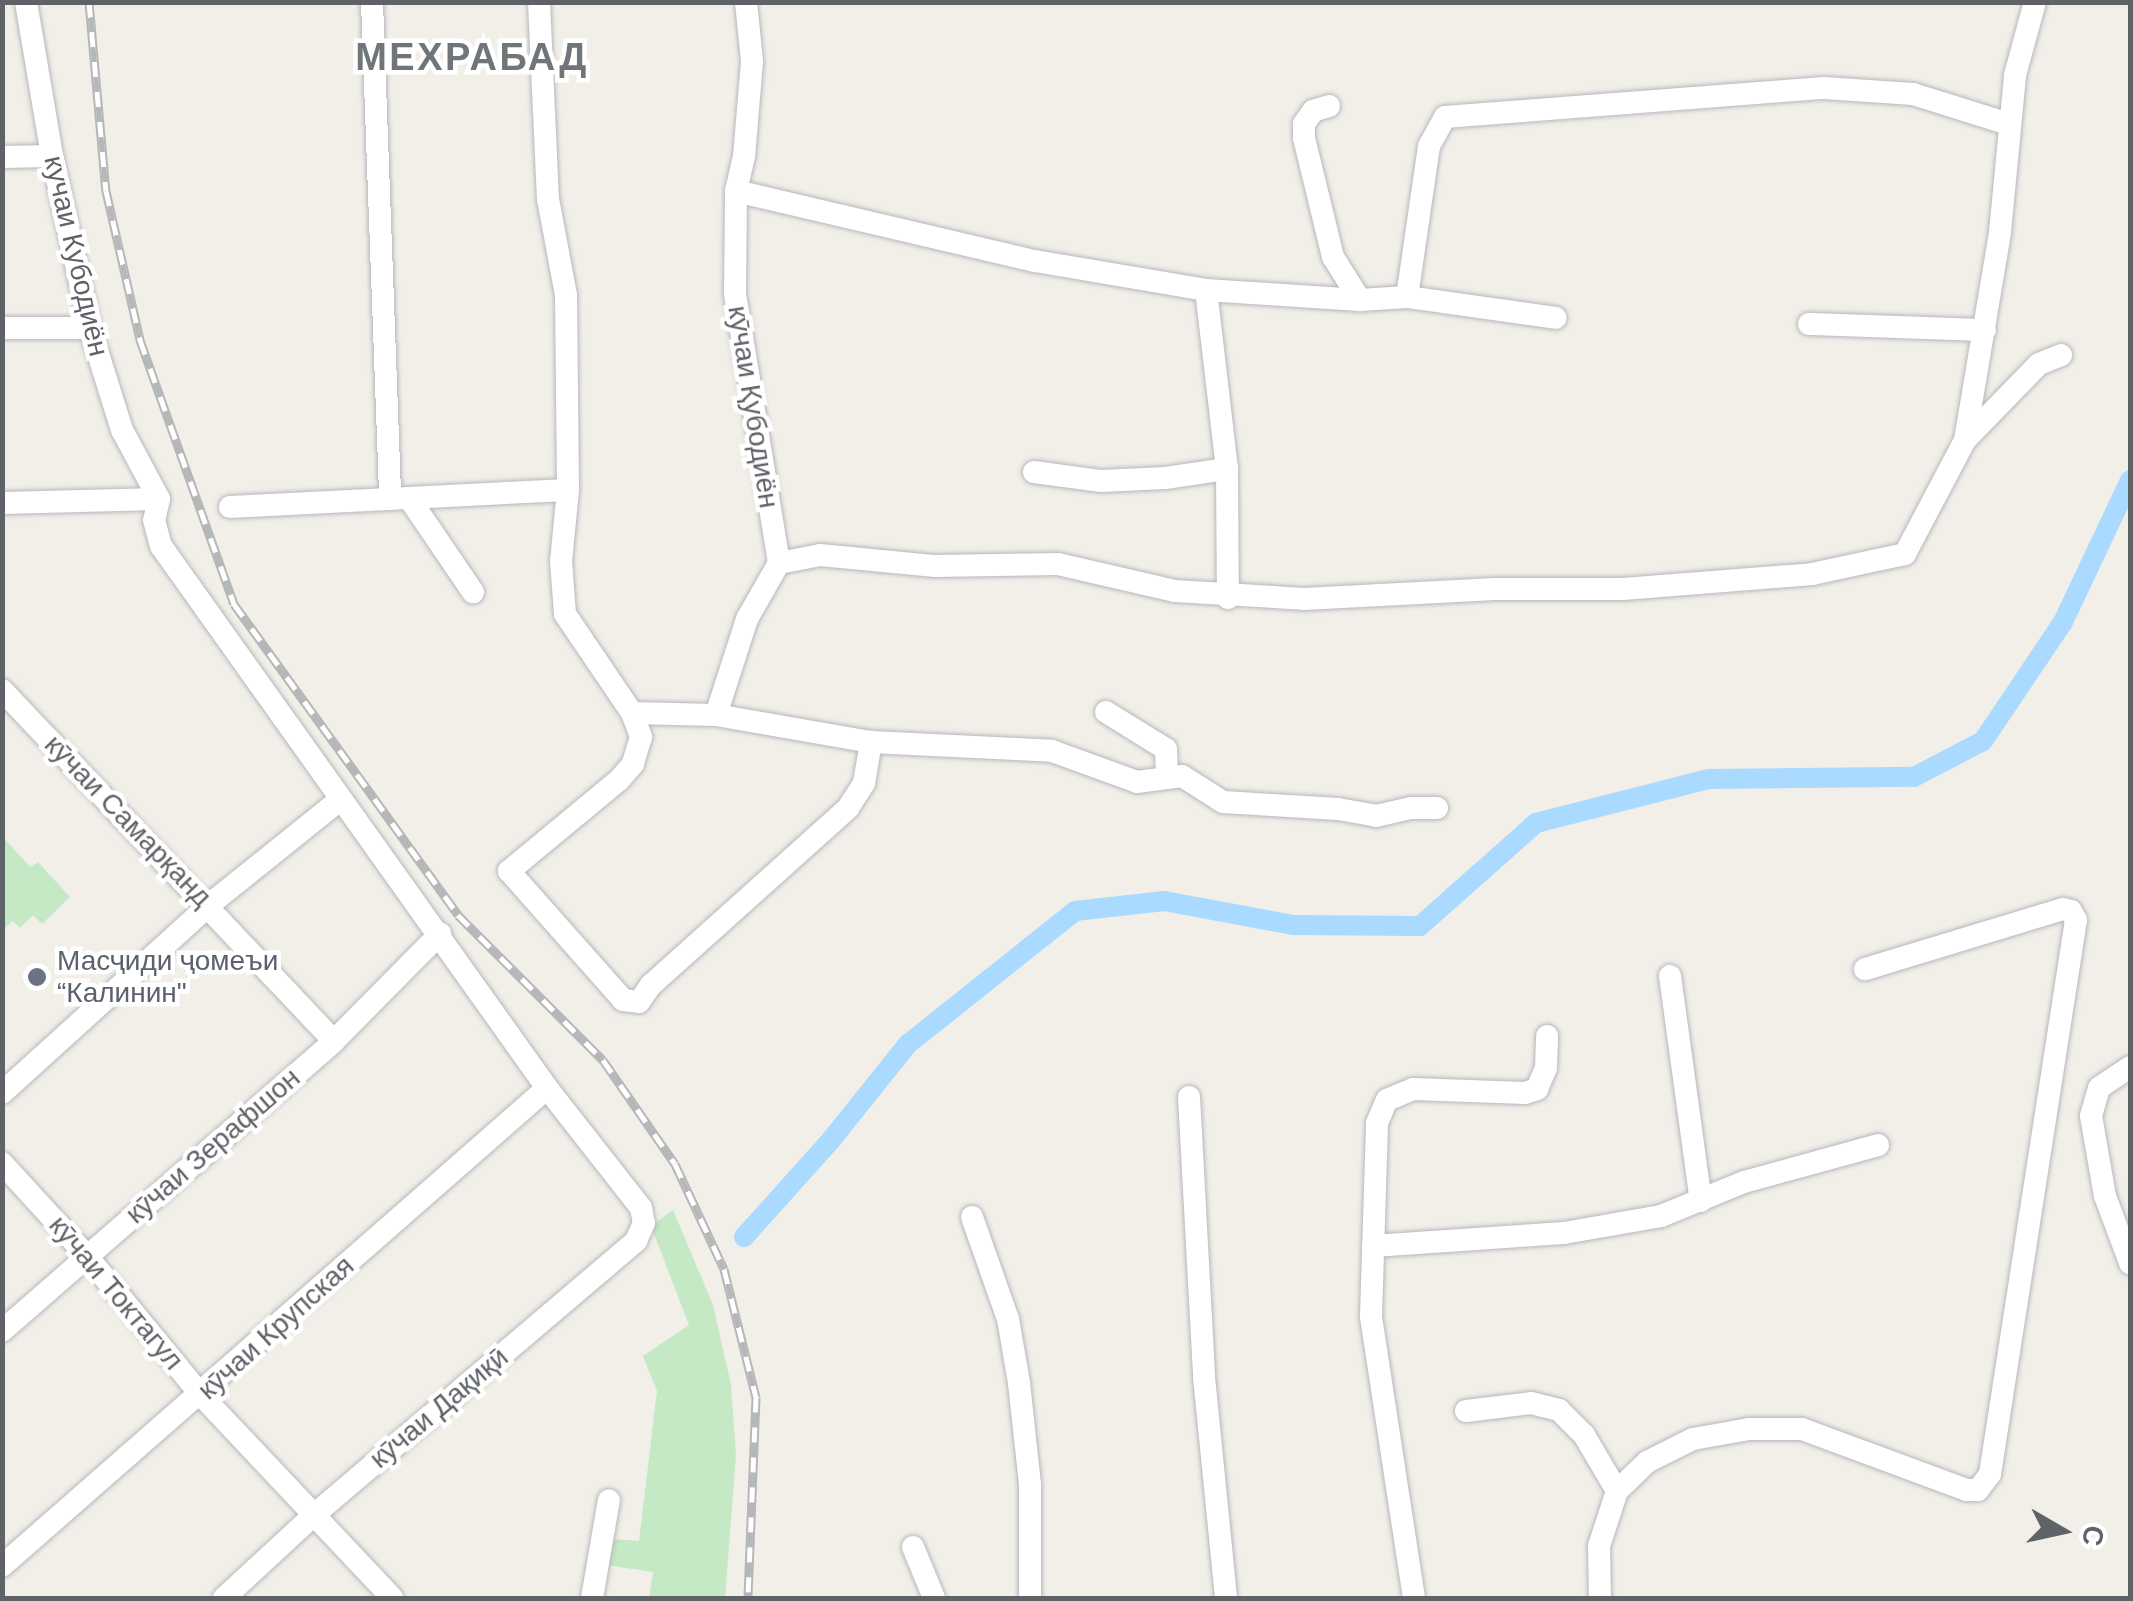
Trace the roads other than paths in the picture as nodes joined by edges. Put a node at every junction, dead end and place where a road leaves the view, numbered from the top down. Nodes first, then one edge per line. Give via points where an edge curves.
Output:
1 (26, 2) edge
2 (372, 2) edge
3 (538, 2) edge
4 (746, 2) edge
5 (2036, 2) edge
6 (1329, 106) dead end
7 (2009, 124) junction
8 (52, 156) junction
9 (2, 157) edge
10 (736, 191) junction
11 (1206, 290) junction
12 (1407, 297) junction
13 (1360, 300) junction
14 (1556, 318) dead end
15 (1809, 324) dead end
16 (2, 328) edge
17 (90, 328) junction
18 (1984, 330) junction
19 (2061, 354) dead end
20 (1965, 440) junction
21 (1227, 469) junction
22 (1034, 472) dead end
23 (568, 490) junction
24 (400, 498) junction
25 (159, 499) junction
26 (2, 503) edge
27 (230, 507) dead end
28 (779, 563) junction
29 (473, 592) dead end
30 (1228, 598) junction
31 (2, 690) edge
32 (1106, 712) dead end
33 (632, 713) junction
34 (716, 715) junction
35 (871, 742) junction
36 (1167, 775) junction
37 (341, 799) junction
38 (1437, 808) dead end
39 (209, 906) junction
40 (440, 934) junction
41 (1865, 969) dead end
42 (1670, 976) dead end
43 (1547, 1036) dead end
44 (334, 1041) junction
45 (2130, 1067) edge
46 (547, 1088) junction
47 (2, 1092) edge
48 (1189, 1097) dead end
49 (1878, 1145) dead end
50 (2, 1163) edge
51 (1700, 1201) junction
52 (972, 1218) dead end
53 (1373, 1246) junction
54 (86, 1255) junction
55 (2130, 1263) edge
56 (2, 1331) edge
57 (201, 1395) junction
58 (1466, 1411) dead end
59 (1617, 1491) junction
60 (609, 1500) dead end
61 (315, 1514) junction
62 (914, 1547) dead end
63 (2, 1566) edge
64 (224, 1598) edge
65 (392, 1598) edge
66 (592, 1598) edge
67 (934, 1598) edge
68 (1030, 1598) edge
69 (1226, 1598) edge
70 (1414, 1598) edge
71 (1600, 1598) edge

1 - 8 street, кучаи Кубодиён
2 - 24 street
3 - 23 street via 548,199 566,296
4 - 10 street, кӯчаи Қубодиён via 752,61
5 - 7 street
6 - 13 street via 1313,111 1304,138 1334,257
7 - 12 street via 1914,94 1824,88 1445,117 1430,146
7 - 18 street
8 - 9 street
8 - 17 street, кучаи Кубодиён
10 - 11 street via 1035,262
10 - 28 street, кӯчаи Қубодиён via 734,293
11 - 13 street
11 - 21 street
12 - 13 street
12 - 14 street
15 - 18 street
16 - 17 street
17 - 25 street, кучаи Кубодиён via 122,430
18 - 20 street
19 - 20 street via 2039,364
20 - 30 street via 1904,554 1864,565 1622,589
21 - 22 street via 1100,481
21 - 30 street
23 - 24 street
23 - 33 street via 561,560 565,614
24 - 27 street
24 - 29 street
25 - 26 street
25 - 37 street via 154,520 162,546
28 - 30 street via 820,555 935,566 1058,564
28 - 34 street via 747,619
31 - 39 street, кӯчаи Самарқанд
32 - 36 street via 1166,749
33 - 34 street
33 - 35 street via 642,737 634,764 508,871 614,994 639,1002 848,808 864,783
34 - 35 street
35 - 36 street via 1023,747 1145,784
36 - 38 street via 1182,776 1223,802 1376,816
37 - 39 street
37 - 40 street
39 - 44 street, кӯчаи Самарқанд
39 - 47 street
40 - 44 street, кӯчаи Зерафшон
40 - 46 street
41 - 59 street via 2063,909 2076,920 1990,1474 1978,1490 1967,1490 1802,1429 1750,1429 1693,1439 1647,1462
42 - 51 street
43 - 53 street via 1537,1089 1413,1088 1380,1108
44 - 54 street, кӯчаи Зерафшон
45 - 55 street via 2098,1088 2091,1116 2105,1196
46 - 57 street, кӯчаи Крупская
46 - 61 street, кӯчаи Дақиқӣ via 642,1214 636,1241
48 - 69 street via 1204,1378
49 - 51 street
50 - 54 street, кӯчаи Токтагул
51 - 53 street via 1660,1216 1564,1233
52 - 68 street via 1008,1319 1019,1382 1030,1485
53 - 70 street via 1376,1365
54 - 56 street, кӯчаи Зерафшон
54 - 57 street, кӯчаи Токтагул
57 - 61 street, кӯчаи Токтагул
57 - 63 street, кӯчаи Крупская
58 - 59 street via 1531,1403 1559,1410 1584,1436
59 - 71 street via 1599,1546
60 - 66 street
61 - 64 street, кӯчаи Дақиқӣ
61 - 65 street, кӯчаи Токтагул
62 - 67 street

